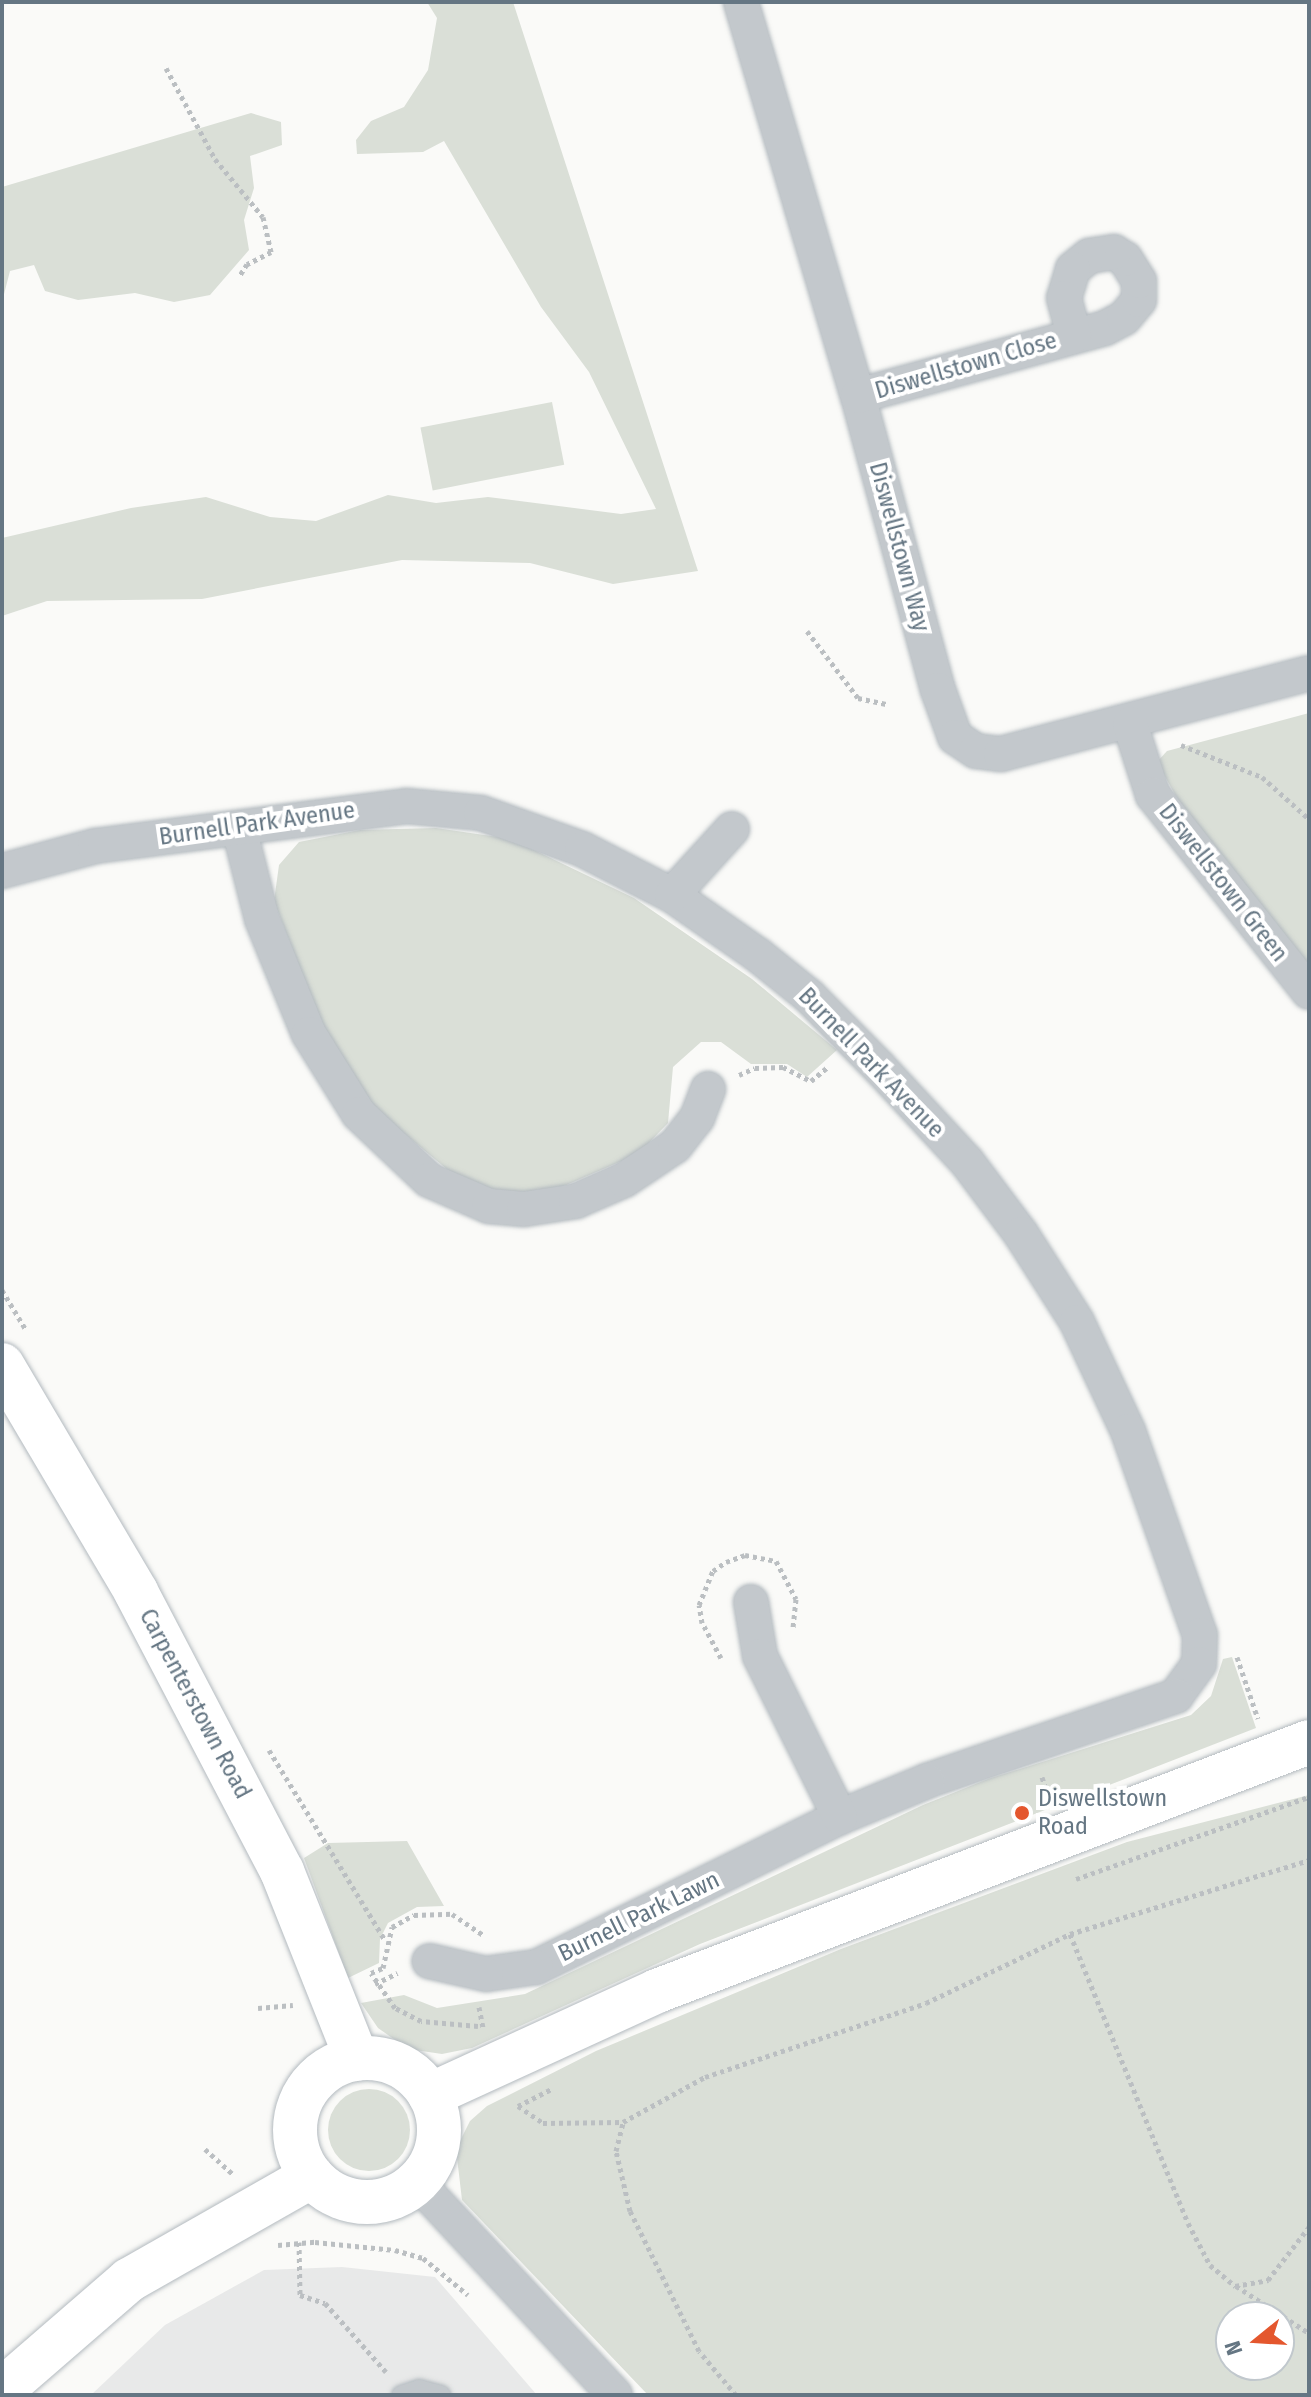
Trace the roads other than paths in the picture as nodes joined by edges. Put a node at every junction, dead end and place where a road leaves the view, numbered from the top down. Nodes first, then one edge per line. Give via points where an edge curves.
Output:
1 (741, 2) edge
2 (1074, 336) dead end
3 (858, 396) junction
4 (1309, 673) edge
5 (1130, 724) junction
6 (239, 828) junction
7 (732, 829) dead end
8 (2, 871) edge
9 (672, 895) junction
10 (1309, 992) edge
11 (708, 1089) road end
12 (2, 1365) edge
13 (751, 1602) dead end
14 (1192, 1679) joint
15 (1309, 1742) edge
16 (840, 1817) junction
17 (429, 1961) dead end
18 (357, 2059) junction
19 (430, 2095) junction
20 (312, 2176) junction
21 (417, 2182) junction
22 (2, 2390) edge
23 (611, 2394) edge
24 (401, 2395) edge
25 (441, 2395) edge

1 - 3 street, Diswellstown Way
2 - 3 street, Diswellstown Close
3 - 5 street, Diswellstown Way via 955,737 976,751 1001,754
4 - 5 street, Diswellstown Way
5 - 10 street, Diswellstown Green via 1153,795
6 - 8 street, Burnell Park Avenue via 95,846
6 - 9 street, Burnell Park Avenue via 373,808 460,809 582,849
6 - 11 street via 273,954 314,1043 359,1114 429,1180 489,1206 524,1209 576,1201 624,1180 675,1146 697,1118
7 - 9 street
9 - 14 street, Burnell Park Avenue via 758,955 835,1020 986,1186 1050,1276 1125,1424 1181,1580 1200,1635 1201,1654
12 - 18 street, Carpenterstown Road via 136,1592 277,1861
13 - 16 street via 760,1656
14 - 16 street, Burnell Park Lawn via 1159,1704 927,1781
15 - 19 street via 657,1991
16 - 17 street, Burnell Park Lawn via 536,1967 486,1974
18 - 19 street via 405,2069
18 - 20 street via 319,2077 298,2112 296,2139
19 - 21 street via 438,2144
20 - 21 street via 334,2194 362,2202 391,2199
20 - 22 street via 129,2280
21 - 23 street
24 - 25 lane via 419,2389

